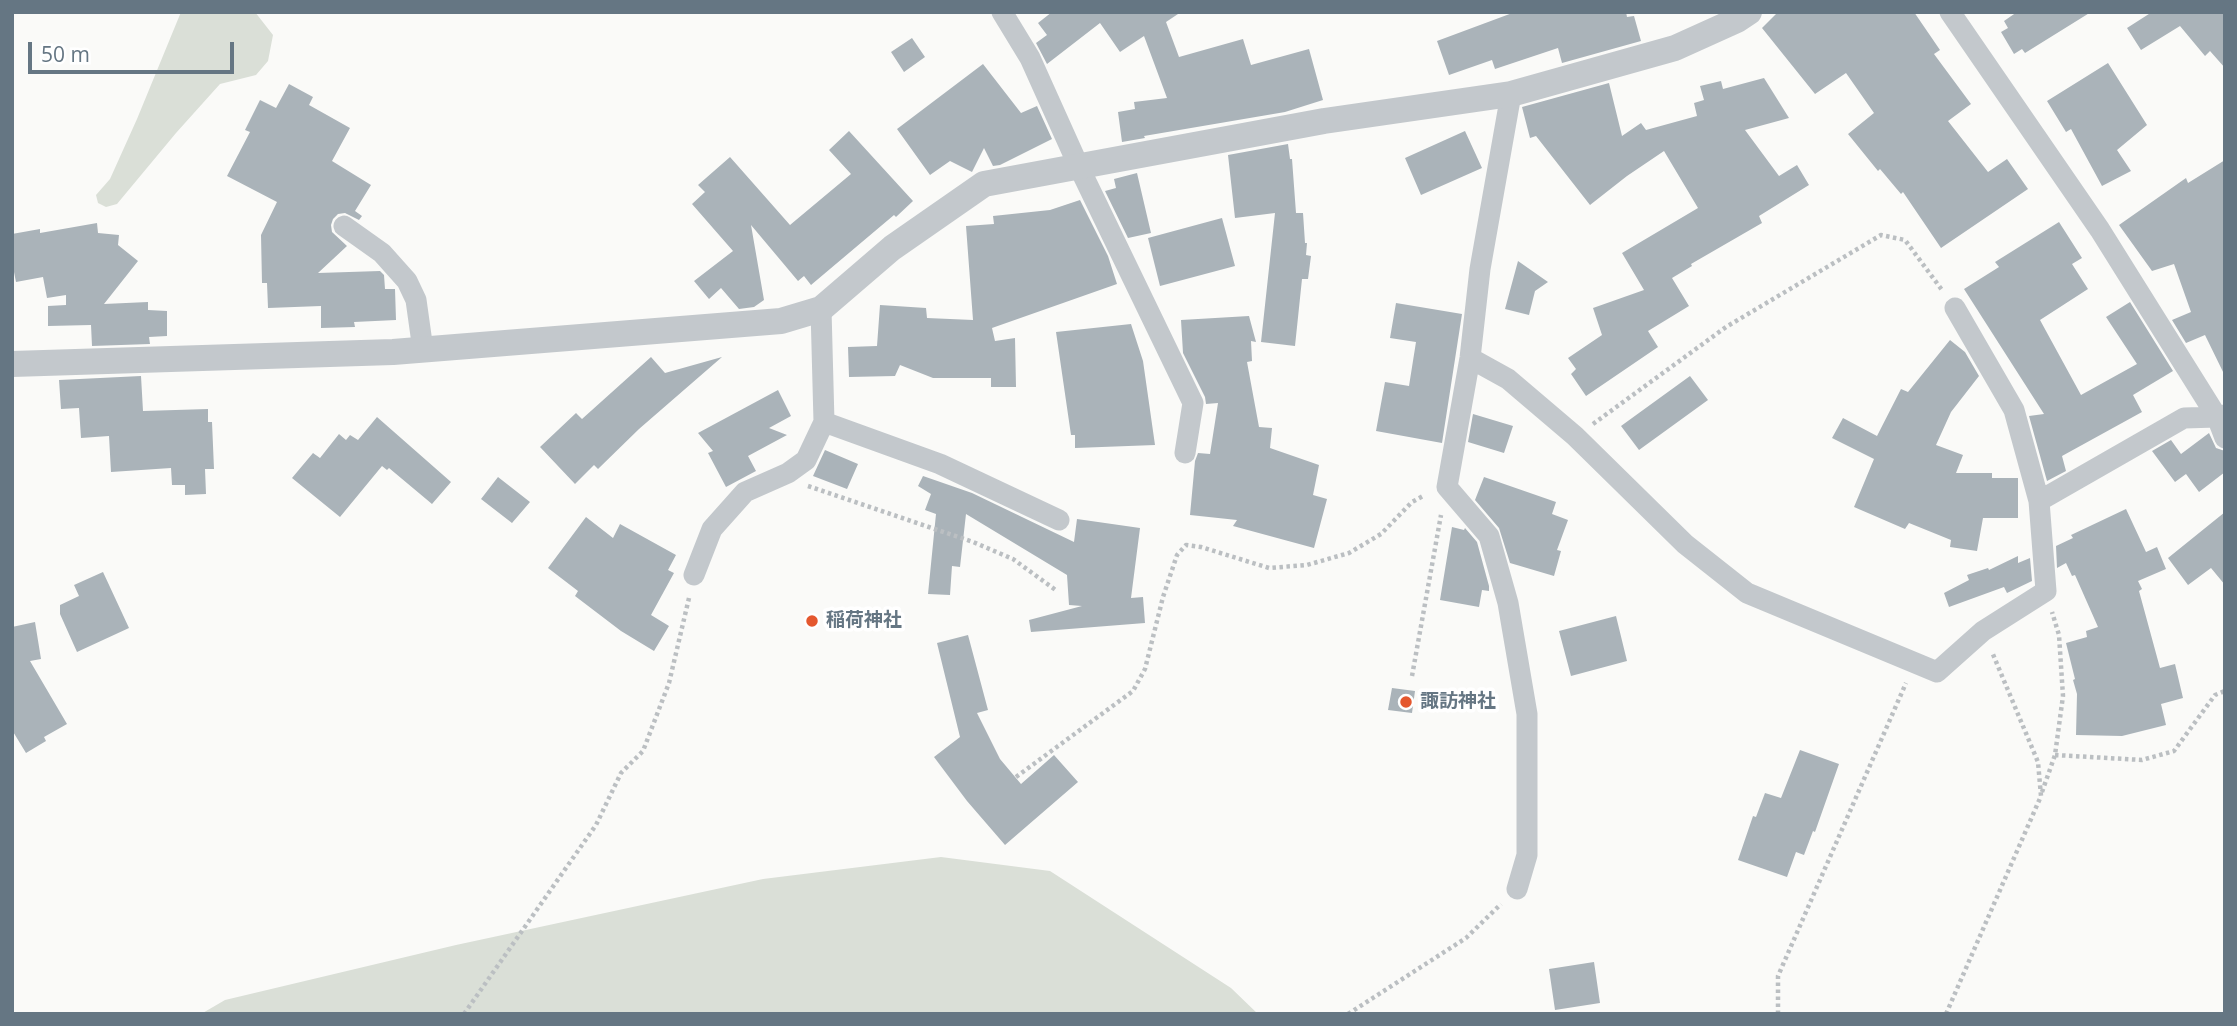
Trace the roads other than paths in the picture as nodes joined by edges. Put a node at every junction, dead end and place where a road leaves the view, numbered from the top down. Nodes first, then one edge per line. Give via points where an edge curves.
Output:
1 (1002, 12) edge
2 (1749, 12) edge
3 (1950, 12) edge
4 (1511, 94) junction
5 (1079, 167) junction
6 (344, 226) dead end
7 (1955, 308) road end
8 (821, 309) junction
9 (423, 350) junction
10 (1470, 358) junction
11 (12, 364) edge
12 (2221, 416) edge
13 (824, 422) junction
14 (2225, 439) edge
15 (1185, 453) dead end
16 (2039, 501) junction
17 (1059, 520) dead end
18 (694, 575) road end
19 (1517, 889) road end

1 - 5 street via 1030,58
2 - 4 street via 1675,48
3 - 12 street
4 - 5 street via 1324,121
4 - 10 street via 1480,269
5 - 8 street via 984,184 892,248
5 - 15 street via 1193,403
6 - 9 street via 382,253 407,281 416,300
7 - 16 street via 2014,410
8 - 9 street via 782,321
8 - 13 street
9 - 11 street
10 - 16 street via 1508,379 1575,436 1685,544 1746,593 1937,672 1983,631 2046,591
10 - 19 street via 1448,485 1489,536 1508,603 1527,715 1527,855
12 - 14 street
12 - 16 street via 2184,418
13 - 17 street via 940,464
13 - 18 street via 806,460 745,492 712,529

